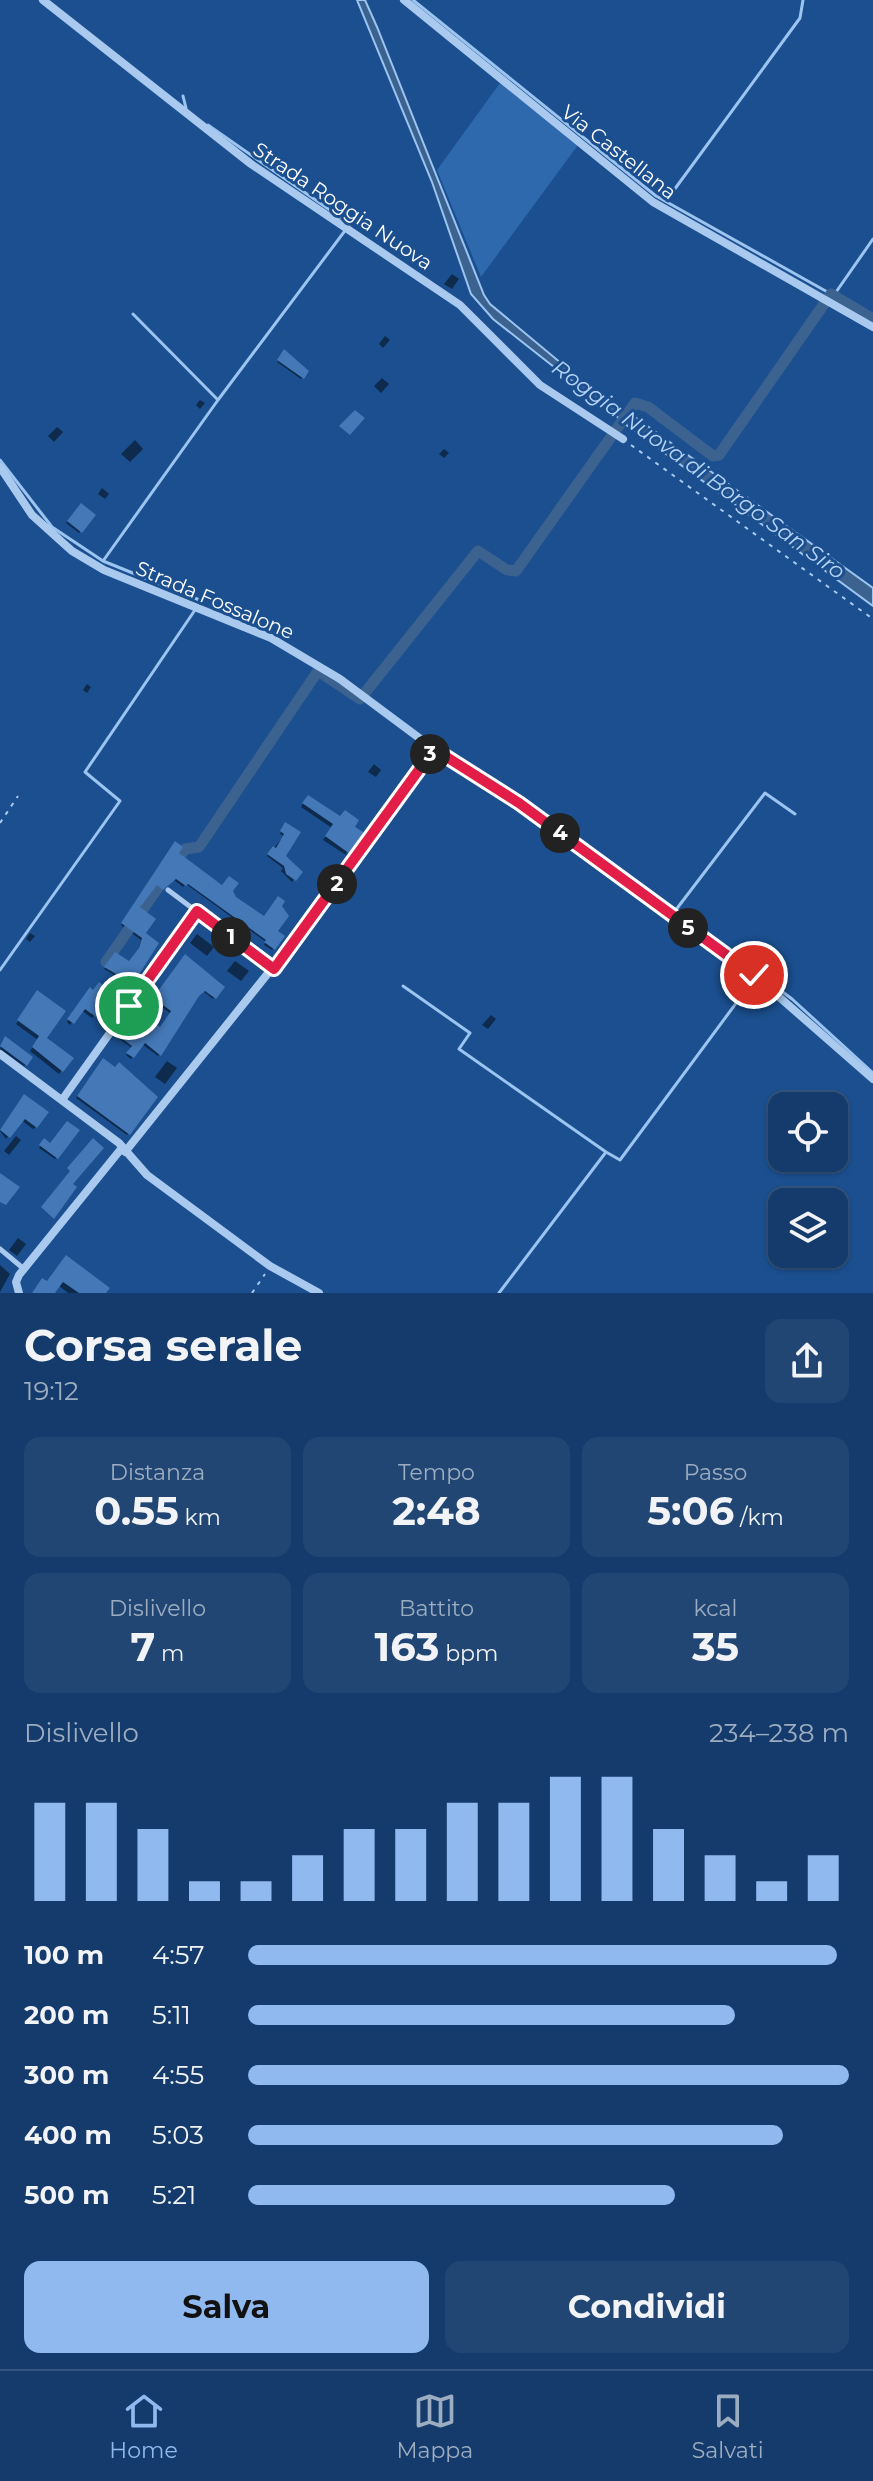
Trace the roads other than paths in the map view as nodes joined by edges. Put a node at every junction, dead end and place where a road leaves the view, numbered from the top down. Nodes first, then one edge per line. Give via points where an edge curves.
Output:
1 (43, 0) edge
2 (404, 0) edge
3 (873, 327) edge
4 (623, 439) road end
5 (0, 467) edge
6 (434, 749) junction
7 (168, 890) dead end
8 (197, 911) junction
9 (274, 969) junction
10 (0, 1054) edge
11 (873, 1079) edge
12 (62, 1100) junction
13 (123, 1151) junction
14 (0, 1249) edge
15 (24, 1269) junction
16 (19, 1293) edge
17 (319, 1293) edge

1 - 4 street, Strada Roggia Nuova via 251,164 460,305 540,385
2 - 3 street, Via Castellana via 653,202
5 - 6 street, Strada Fossalone via 32,515 72,551 104,570 271,638
6 - 9 street
6 - 11 street, Strada Fossalone via 519,803 757,977
7 - 8 lane
8 - 9 street
8 - 12 street
9 - 13 street
10 - 12 street
12 - 13 street
13 - 15 street
13 - 17 street via 147,1175 270,1266
14 - 15 lane
15 - 16 street via 16,1282

